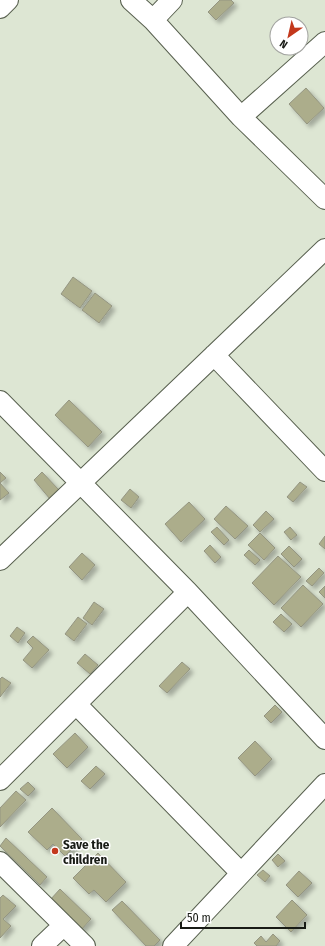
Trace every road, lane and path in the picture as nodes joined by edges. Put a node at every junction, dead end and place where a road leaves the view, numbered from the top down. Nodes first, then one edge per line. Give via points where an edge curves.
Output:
1 (8, 0) edge
2 (132, 0) edge
3 (172, 0) edge
4 (0, 8) edge
5 (153, 20) junction
6 (325, 42) edge
7 (241, 117) junction
8 (325, 199) edge
9 (325, 249) edge
10 (214, 355) junction
11 (0, 401) edge
12 (325, 471) edge
13 (80, 484) junction
14 (0, 560) edge
15 (188, 592) junction
16 (76, 704) junction
17 (325, 739) edge
18 (0, 780) edge
19 (325, 784) edge
20 (0, 862) edge
21 (241, 873) junction
22 (63, 926) junction
23 (42, 946) edge
24 (85, 946) edge
25 (173, 946) edge

1 - 4 street
2 - 5 street
3 - 5 street
5 - 7 street
6 - 7 street
7 - 8 street
9 - 10 street
10 - 12 street
10 - 13 street
11 - 13 street
13 - 14 street
13 - 15 street
15 - 16 street
15 - 17 street
16 - 18 street
16 - 21 street
19 - 21 street
20 - 22 street
21 - 25 street
22 - 23 street
22 - 24 street

